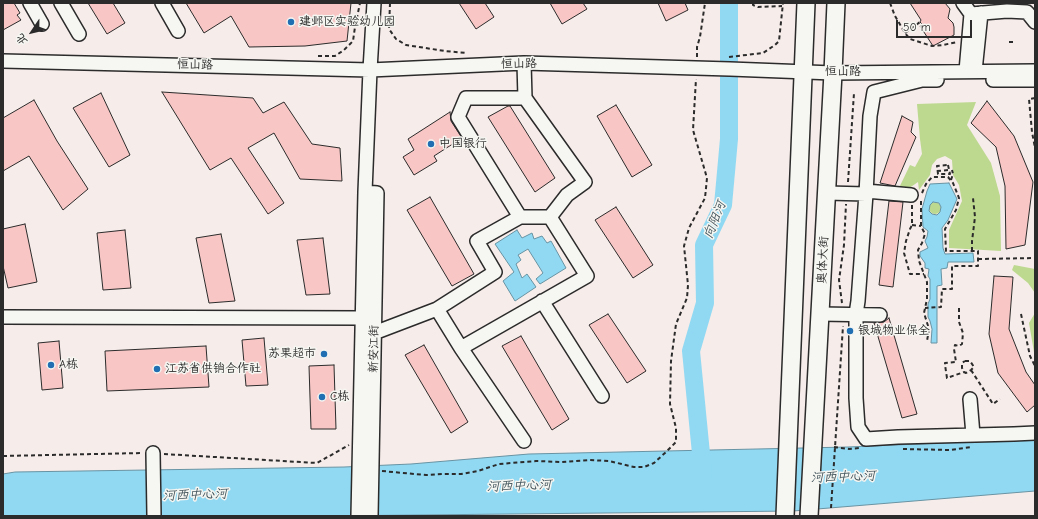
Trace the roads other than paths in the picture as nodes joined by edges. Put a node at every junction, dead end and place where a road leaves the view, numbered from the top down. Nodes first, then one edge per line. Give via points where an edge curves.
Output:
1 (30, 3) edge
2 (61, 3) edge
3 (162, 3) edge
4 (374, 3) edge
5 (806, 3) edge
6 (836, 3) edge
7 (963, 3) edge
8 (976, 14) junction
9 (1035, 22) edge
10 (42, 24) dead end
11 (178, 31) dead end
12 (79, 34) dead end
13 (3, 61) edge
14 (524, 63) junction
15 (370, 70) junction
16 (803, 71) junction
17 (970, 71) junction
18 (1035, 71) edge
19 (833, 73) junction
20 (1035, 80) edge
21 (525, 98) junction
22 (365, 192) junction
23 (827, 193) junction
24 (866, 193) junction
25 (911, 195) road end
26 (520, 217) junction
27 (550, 217) junction
28 (542, 301) junction
29 (437, 309) junction
30 (820, 314) junction
31 (850, 314) junction
32 (880, 315) dead end
33 (3, 317) edge
34 (363, 318) junction
35 (374, 333) junction
36 (461, 348) junction
37 (602, 396) dead end
38 (970, 399) dead end
39 (1035, 433) edge
40 (973, 435) junction
41 (524, 440) dead end
42 (364, 446) junction
43 (153, 459) road end
44 (785, 510) edge
45 (809, 510) edge
46 (154, 516) edge
47 (358, 516) edge
48 (371, 516) edge

1 - 10 street
2 - 12 street
3 - 11 street
4 - 15 street, 新安江街
5 - 16 main road
6 - 19 main road, 奥体大街
7 - 8 street
8 - 9 street via 1027,12
8 - 17 street
8 - 17 street via 968,41
13 - 15 street, 恒山路
14 - 15 street, 恒山路
14 - 16 street, 恒山路 via 697,63
14 - 21 street
15 - 22 street, 新安江街
16 - 19 street, 恒山路
16 - 44 main road
17 - 18 street, 恒山路
17 - 19 street, 恒山路
19 - 23 main road, 奥体大街
20 - 24 street via 922,80 874,92 870,116
21 - 26 street via 466,98 458,117
21 - 27 street via 585,182 566,195
22 - 34 street, 新安江街
22 - 35 street, 新安江街 via 377,193
23 - 24 street
23 - 30 main road, 奥体大街
24 - 25 street
24 - 31 street via 858,301
26 - 27 street
26 - 29 street via 477,241 495,272
27 - 28 street via 587,276
28 - 36 street
28 - 37 street
29 - 35 street
29 - 36 street
30 - 31 street
30 - 45 main road, 奥体大街
31 - 32 street
31 - 40 street via 858,427 866,439
33 - 34 street
34 - 42 street, 新安江街
35 - 42 street, 新安江街
36 - 41 street
38 - 40 street
39 - 40 street
42 - 47 street, 新安江街
42 - 48 street, 新安江街 via 372,470
43 - 46 street

